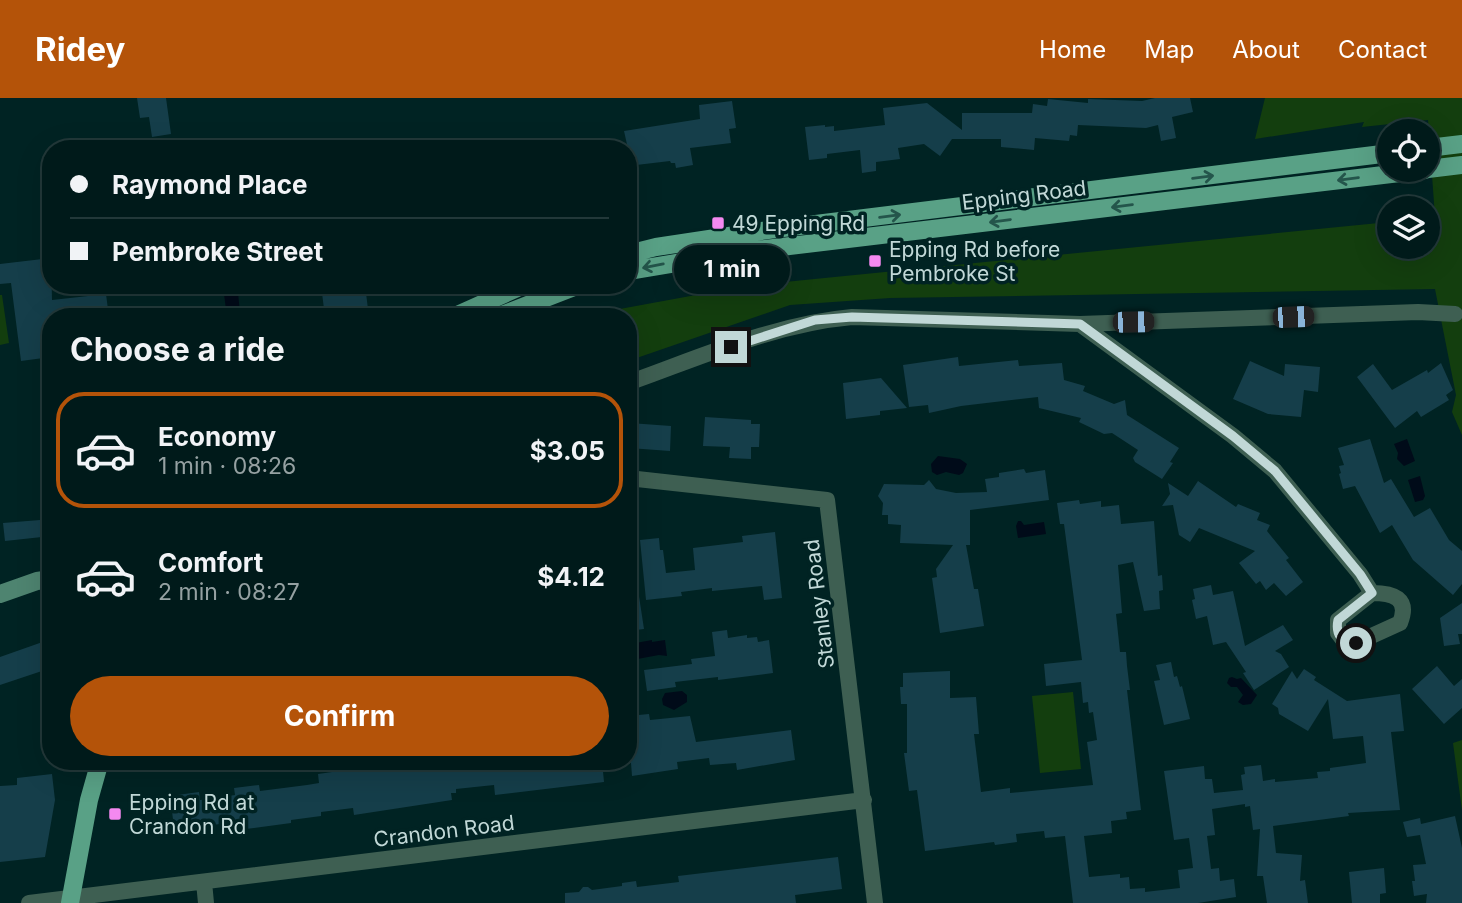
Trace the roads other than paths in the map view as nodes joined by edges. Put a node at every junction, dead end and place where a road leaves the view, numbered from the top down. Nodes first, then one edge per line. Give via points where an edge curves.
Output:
1 (1462, 144) edge
2 (1440, 147) edge
3 (1377, 155) edge
4 (1462, 165) edge
5 (1440, 168) edge
6 (1377, 175) edge
7 (637, 252) edge
8 (637, 270) edge
9 (504, 294) edge
10 (556, 294) edge
11 (473, 308) edge
12 (520, 308) edge
13 (1455, 314) dead end
14 (1080, 324) junction
15 (637, 380) edge
16 (637, 479) edge
17 (42, 579) edge
18 (1372, 593) dead end
19 (0, 594) edge
20 (97, 770) edge
21 (864, 800) junction
22 (204, 882) junction
23 (71, 900) edge
24 (29, 903) edge
25 (206, 903) edge
26 (876, 903) edge

1 - 2 main road
7 -> 3 main road, Epping Road via 775,229
4 - 5 main road, Epping Road
6 -> 8 main road, Epping Road via 762,249
9 - 11 main road
10 - 12 main road
13 - 14 street
14 - 15 street via 852,317 815,320
14 - 18 street via 1275,471
16 - 21 street, Stanley Road via 827,500
17 - 19 street
20 - 23 main road
21 - 22 street, Crandon Road
21 - 26 street, Stanley Road
22 - 23 street, Crandon Road
22 - 25 street
23 - 24 street, Crandon Road

